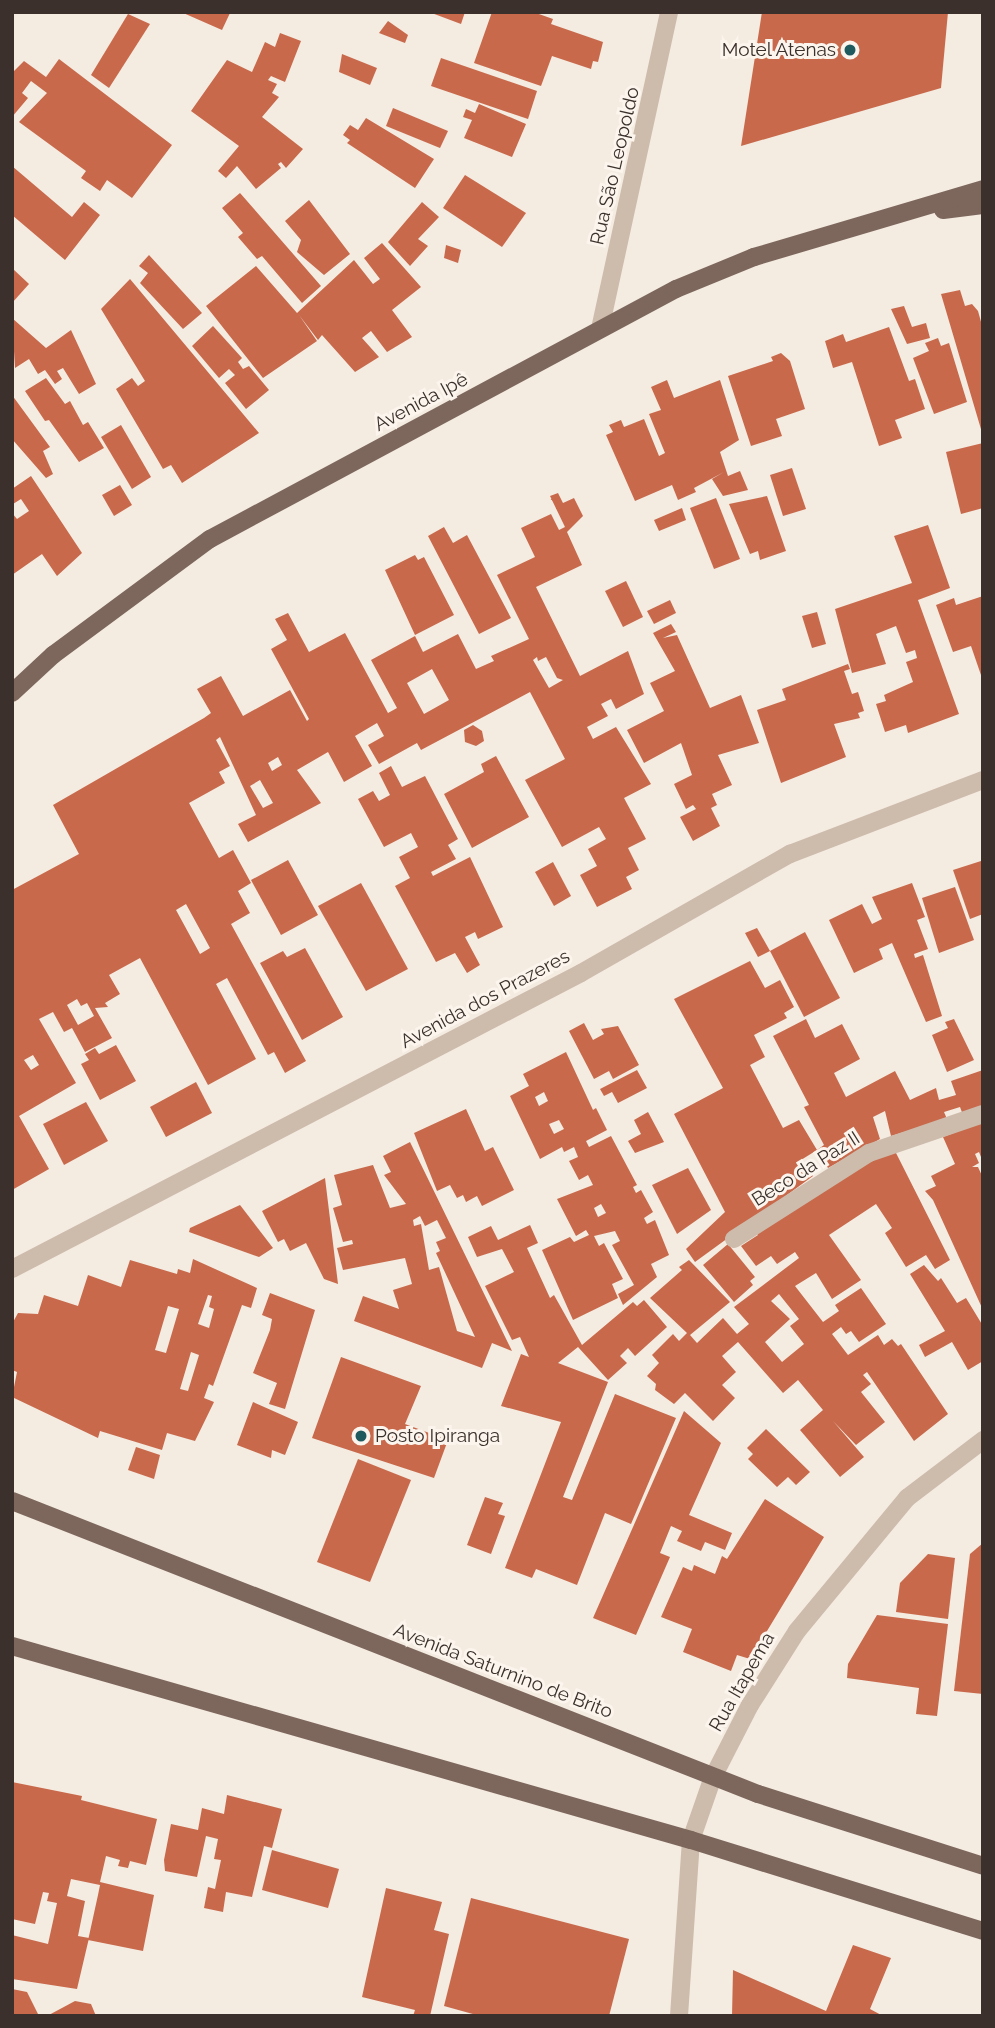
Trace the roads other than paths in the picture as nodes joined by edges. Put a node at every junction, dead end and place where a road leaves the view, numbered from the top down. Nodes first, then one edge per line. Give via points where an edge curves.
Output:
1 (669, 12) edge
2 (983, 189) edge
3 (983, 205) edge
4 (888, 219) junction
5 (600, 329) junction
6 (12, 693) edge
7 (983, 780) edge
8 (983, 1114) edge
9 (734, 1239) dead end
10 (12, 1269) edge
11 (983, 1440) edge
12 (12, 1501) edge
13 (12, 1646) edge
14 (713, 1776) junction
15 (691, 1840) junction
16 (983, 1866) edge
17 (983, 1931) edge
18 (679, 2016) edge

1 - 5 street, Rua São Leopoldo
2 - 4 main road, Avenida Ipê
3 - 4 main road, Avenida Ipê
4 - 5 main road, Avenida Ipê via 754,257 676,289
5 - 6 main road, Avenida Ipê via 210,539 53,656
7 - 10 street, Avenida dos Prazeres via 790,854 581,974
8 - 9 street, Beco da Paz II via 869,1153
11 - 14 street, Rua Itapema via 907,1499 797,1631 750,1705
12 - 14 main road, Avenida Saturnino de Brito
13 - 15 main road
14 - 15 street, Rua Itapema
14 - 16 main road, Avenida Saturnino de Brito
15 - 17 main road
15 - 18 street, Rua Itapema

